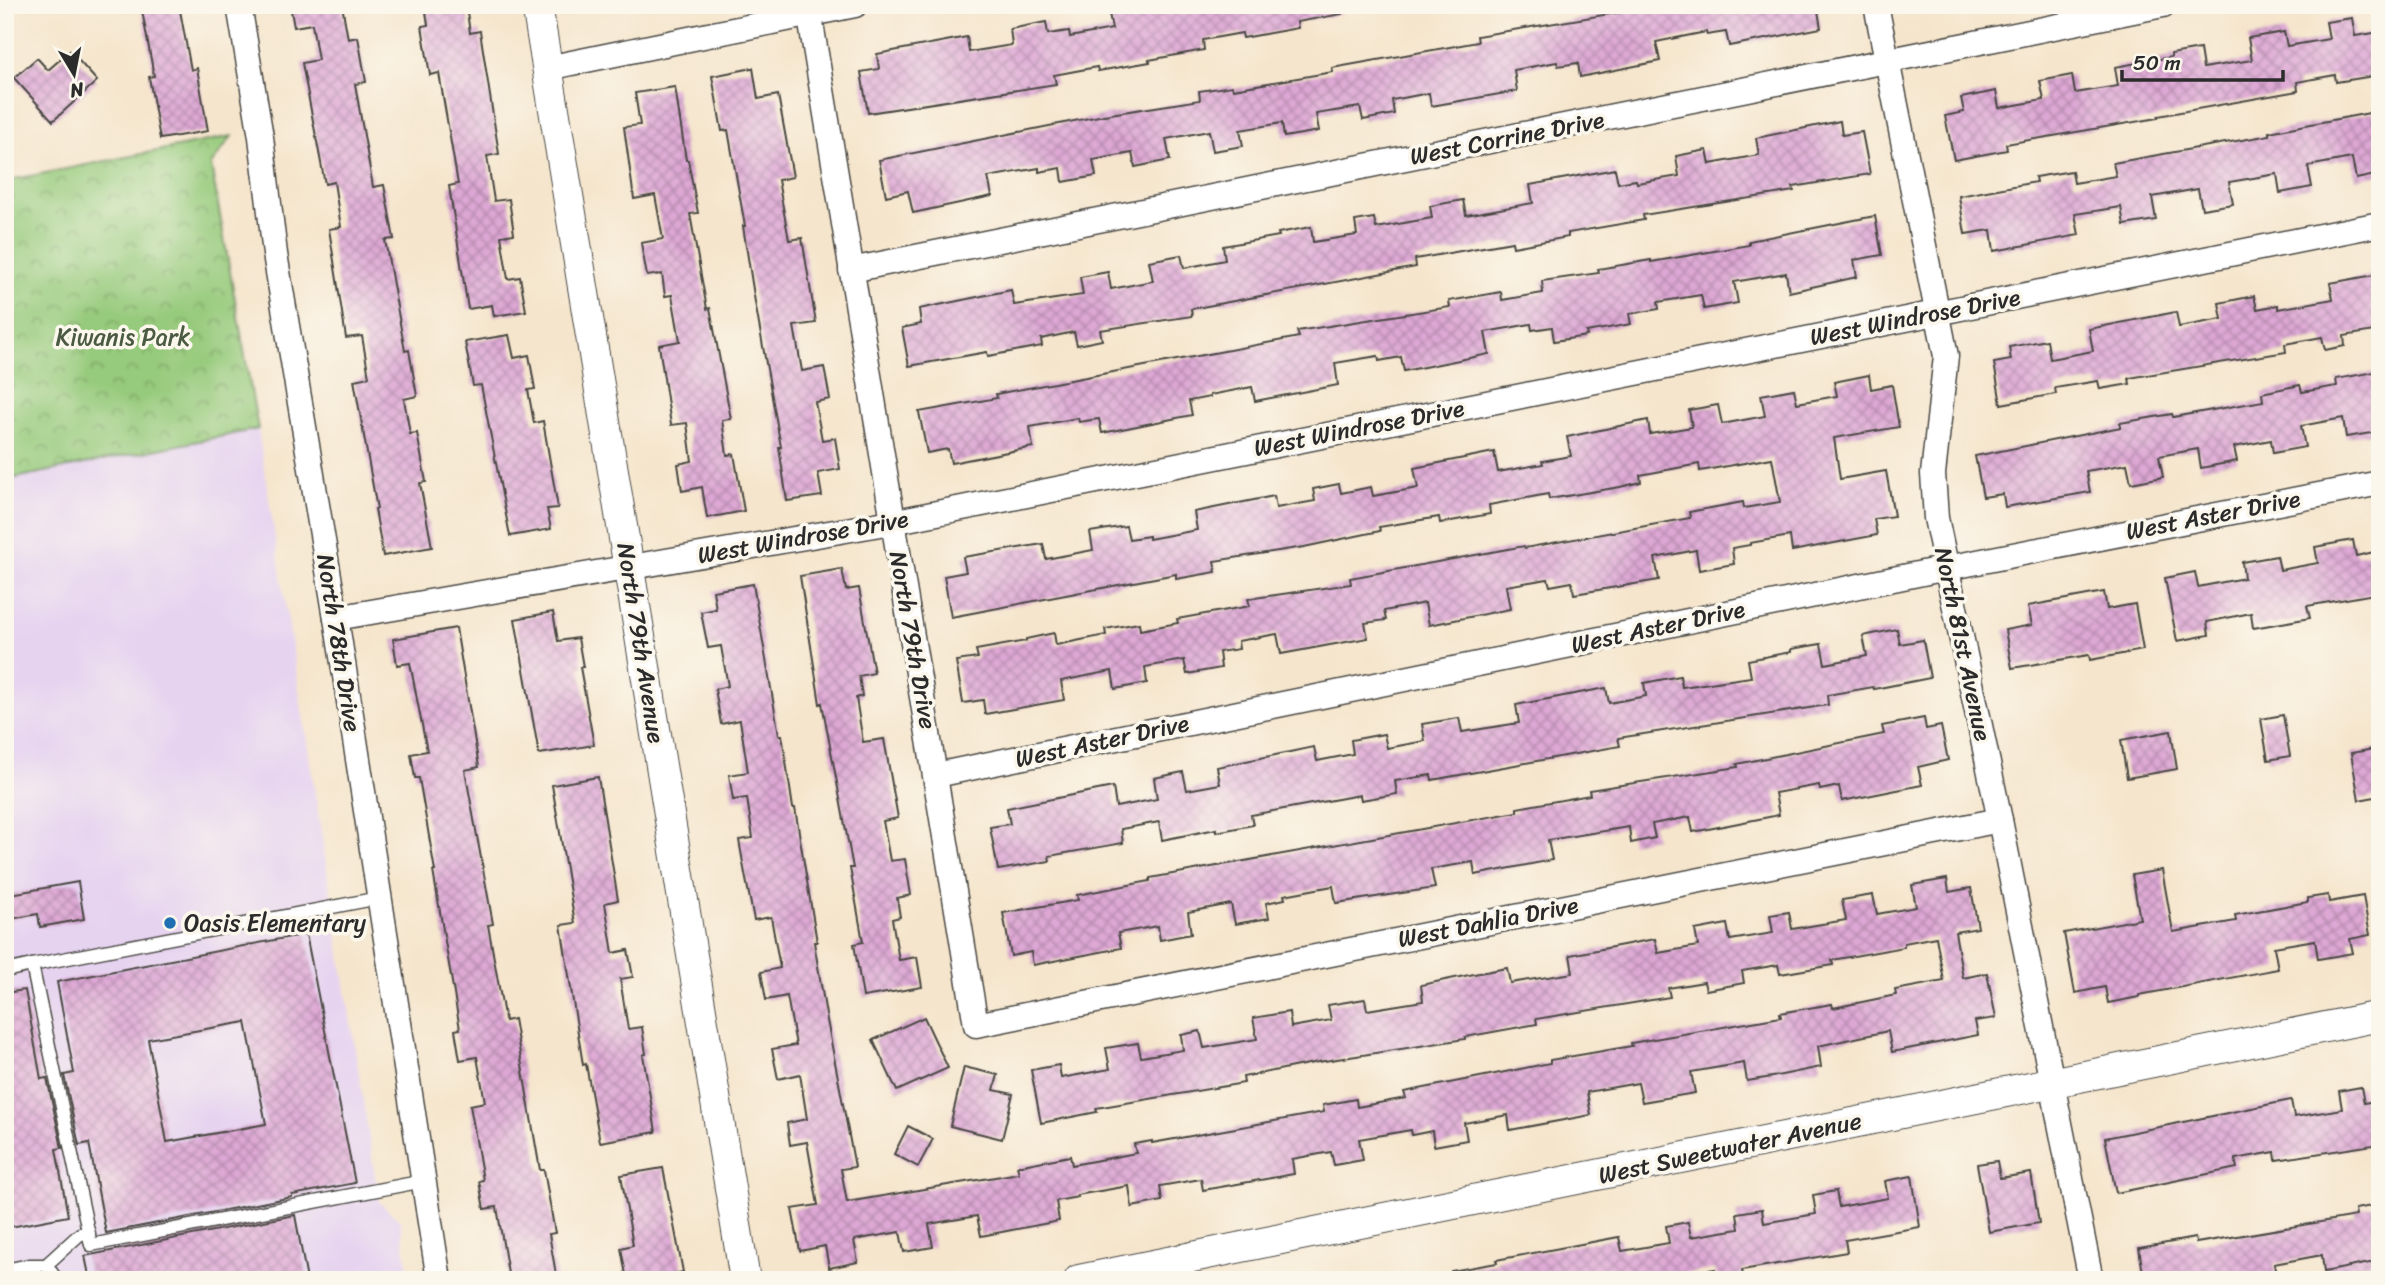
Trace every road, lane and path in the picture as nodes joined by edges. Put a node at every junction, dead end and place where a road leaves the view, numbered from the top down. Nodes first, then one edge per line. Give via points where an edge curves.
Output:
1 (239, 5) edge
2 (537, 5) edge
3 (855, 5) edge
4 (1876, 5) edge
5 (2163, 5) edge
6 (809, 10) edge
7 (1887, 61) junction
8 (547, 68) junction
9 (2380, 223) edge
10 (851, 270) junction
11 (1939, 313) junction
12 (2380, 483) edge
13 (892, 522) junction
14 (629, 567) junction
15 (1947, 568) junction
16 (336, 618) junction
17 (936, 775) junction
18 (2000, 820) junction
19 (379, 898) junction
20 (32, 965) junction
21 (5, 971) edge
22 (2380, 1016) edge
23 (976, 1025) joint
24 (2053, 1082) junction
25 (424, 1181) junction
26 (89, 1233) junction
27 (46, 1265) junction
28 (5, 1270) edge
29 (57, 1280) edge
30 (439, 1280) edge
31 (745, 1280) edge
32 (1079, 1280) edge
33 (2091, 1280) edge

1 - 16 street, North 78th Drive
2 - 8 street, North 79th Avenue
3 - 6 street
4 - 7 street, North 81st Avenue
5 - 7 street, West Corrine Drive
6 - 8 street
6 - 10 street, North 79th Drive
7 - 10 street, West Corrine Drive
7 - 11 street, North 81st Avenue
8 - 14 street, North 79th Avenue
9 - 11 street, West Windrose Drive
10 - 13 street, North 79th Drive
11 - 13 street, West Windrose Drive
11 - 15 street, North 81st Avenue via 1946,356 1933,474 1936,518
12 - 15 street, West Aster Drive
13 - 14 street, West Windrose Drive
13 - 17 street, North 79th Drive
14 - 16 street, West Windrose Drive
14 - 31 street, North 79th Avenue
15 - 17 street, West Aster Drive
15 - 18 street, North 81st Avenue
16 - 19 street, North 78th Drive
17 - 23 street, North 79th Drive
18 - 23 street, West Dahlia Drive
18 - 24 street, North 81st Avenue
19 - 20 lane
19 - 25 street, North 78th Drive
20 - 21 lane
20 - 26 lane
22 - 24 street, West Sweetwater Avenue
24 - 32 street, West Sweetwater Avenue
24 - 33 street, North 81st Avenue
25 - 26 lane via 91,1245
25 - 30 street, North 78th Drive
26 - 27 lane via 80,1234
27 - 28 lane
27 - 29 lane

